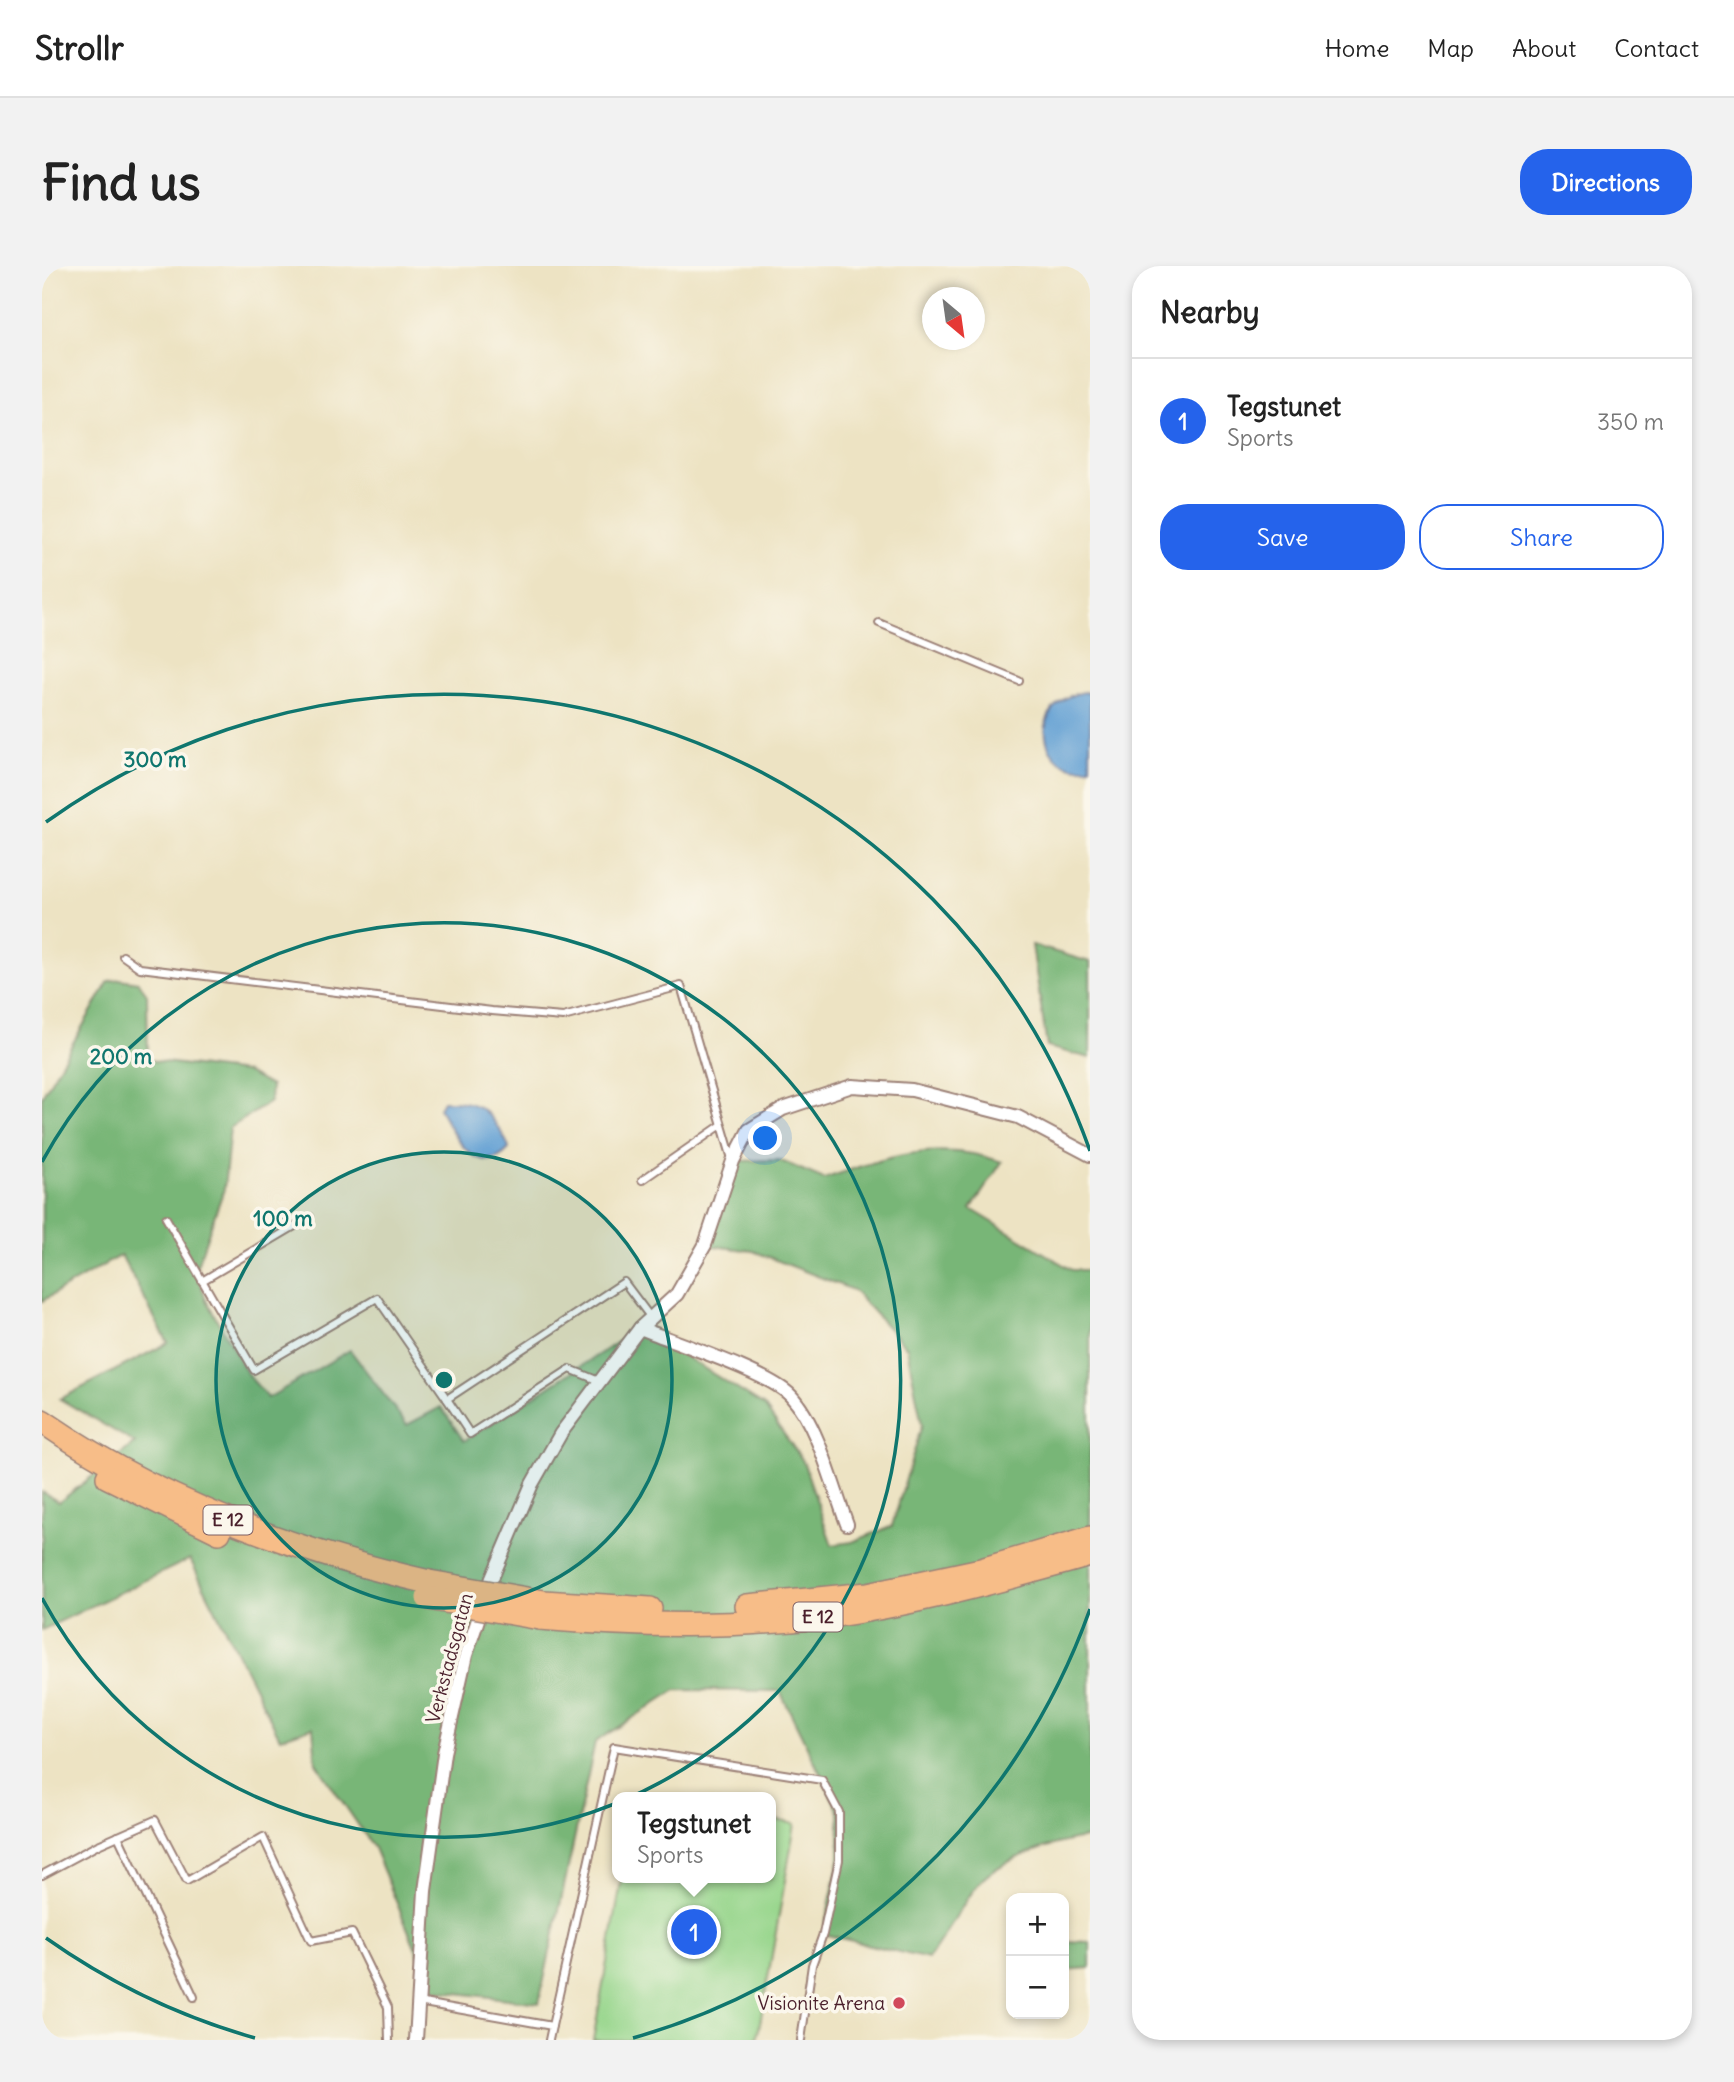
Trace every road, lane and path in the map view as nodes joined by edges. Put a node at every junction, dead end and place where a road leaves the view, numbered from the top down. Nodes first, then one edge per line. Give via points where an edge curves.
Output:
1 (879, 622) dead end
2 (1018, 681) dead end
3 (123, 956) dead end
4 (720, 1126) junction
5 (1090, 1155) edge
6 (733, 1161) junction
7 (642, 1180) dead end
8 (310, 1217) dead end
9 (166, 1218) dead end
10 (202, 1281) junction
11 (651, 1318) junction
12 (640, 1328) junction
13 (599, 1381) junction
14 (447, 1399) junction
15 (42, 1421) edge
16 (42, 1439) edge
17 (847, 1524) dead end
18 (1090, 1538) edge
19 (1090, 1555) edge
20 (428, 1590) junction
21 (542, 1610) junction
22 (118, 1836) junction
23 (42, 1875) edge
24 (194, 1997) dead end
25 (416, 2002) junction
26 (552, 2026) junction
27 (389, 2040) edge
28 (416, 2040) edge
29 (549, 2040) edge
30 (800, 2040) edge

1 - 2 lane
3 - 4 lane via 140,968 563,1017 681,986
4 - 6 lane
4 - 7 lane
5 - 6 street, Verkstadsgatan via 1018,1117 912,1090 852,1086 783,1109 749,1129
6 - 11 street, Verkstadsgatan via 705,1245 677,1294
8 - 10 lane
9 - 10 lane
10 - 14 lane via 254,1370 377,1298
11 - 12 street, Verkstadsgatan
11 - 14 lane via 624,1282
12 - 13 street, Verkstadsgatan
12 - 17 street via 768,1380 791,1395 804,1414
13 - 14 lane via 570,1369 470,1434
13 - 25 street, Verkstadsgatan via 532,1484 492,1578 466,1656 442,1767
15 - 20 highway, E 12 via 230,1521
16 - 20 highway, E 12 via 138,1494 268,1552 358,1581
18 - 21 highway, E 12 via 981,1570 868,1594 708,1610
19 - 21 highway, E 12 via 983,1585 820,1617 615,1625
20 - 21 highway, E 12, bridge
22 - 23 lane
22 - 24 lane
22 - 27 lane via 155,1820 187,1881 262,1837 311,1941 352,1933 388,2007
25 - 26 lane
25 - 28 street, Verkstadsgatan
26 - 29 lane
26 - 30 lane via 614,1747 822,1780 839,1812 839,1860 812,1965

